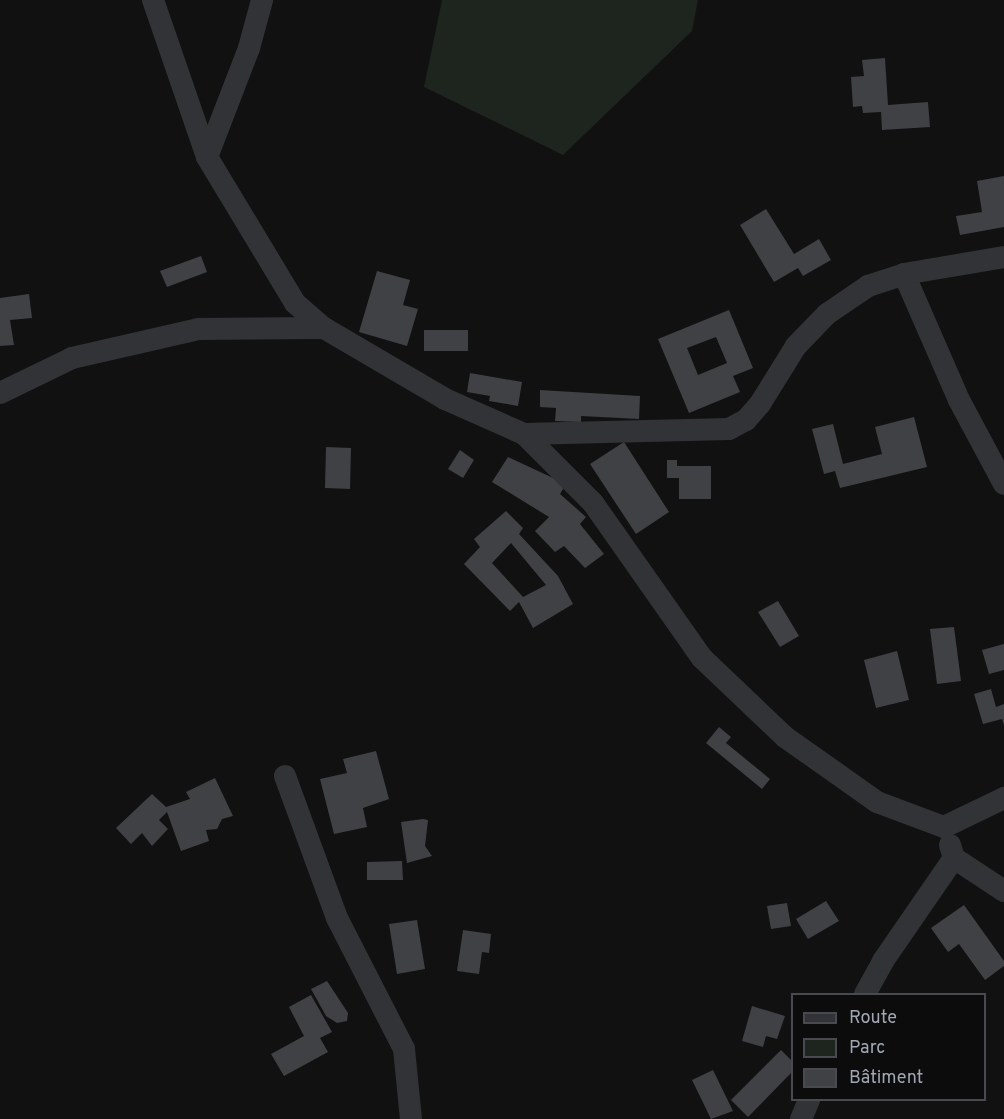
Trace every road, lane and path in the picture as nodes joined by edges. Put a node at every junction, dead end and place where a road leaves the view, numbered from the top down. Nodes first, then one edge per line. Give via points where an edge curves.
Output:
1 (153, 0) edge
2 (262, 0) edge
3 (207, 157) junction
4 (1004, 257) edge
5 (904, 274) junction
6 (324, 328) junction
7 (0, 393) edge
8 (524, 434) junction
9 (1004, 484) edge
10 (285, 776) dead end
11 (1004, 798) edge
12 (944, 827) junction
13 (954, 858) junction
14 (1004, 891) edge
15 (866, 993) edge
16 (809, 1101) edge
17 (411, 1119) edge
18 (801, 1119) edge

1 - 3 street
2 - 3 street via 249,48
3 - 6 street via 295,303
4 - 5 street
5 - 8 street via 868,286 827,314 796,346 753,412 729,429
5 - 9 street via 958,400
6 - 7 street via 199,329 72,358
6 - 8 street via 445,399
8 - 12 street via 593,503 702,658 785,737 877,802
10 - 17 street via 337,918 404,1049
11 - 12 street
12 - 13 street
13 - 14 street
13 - 15 street
16 - 18 street

